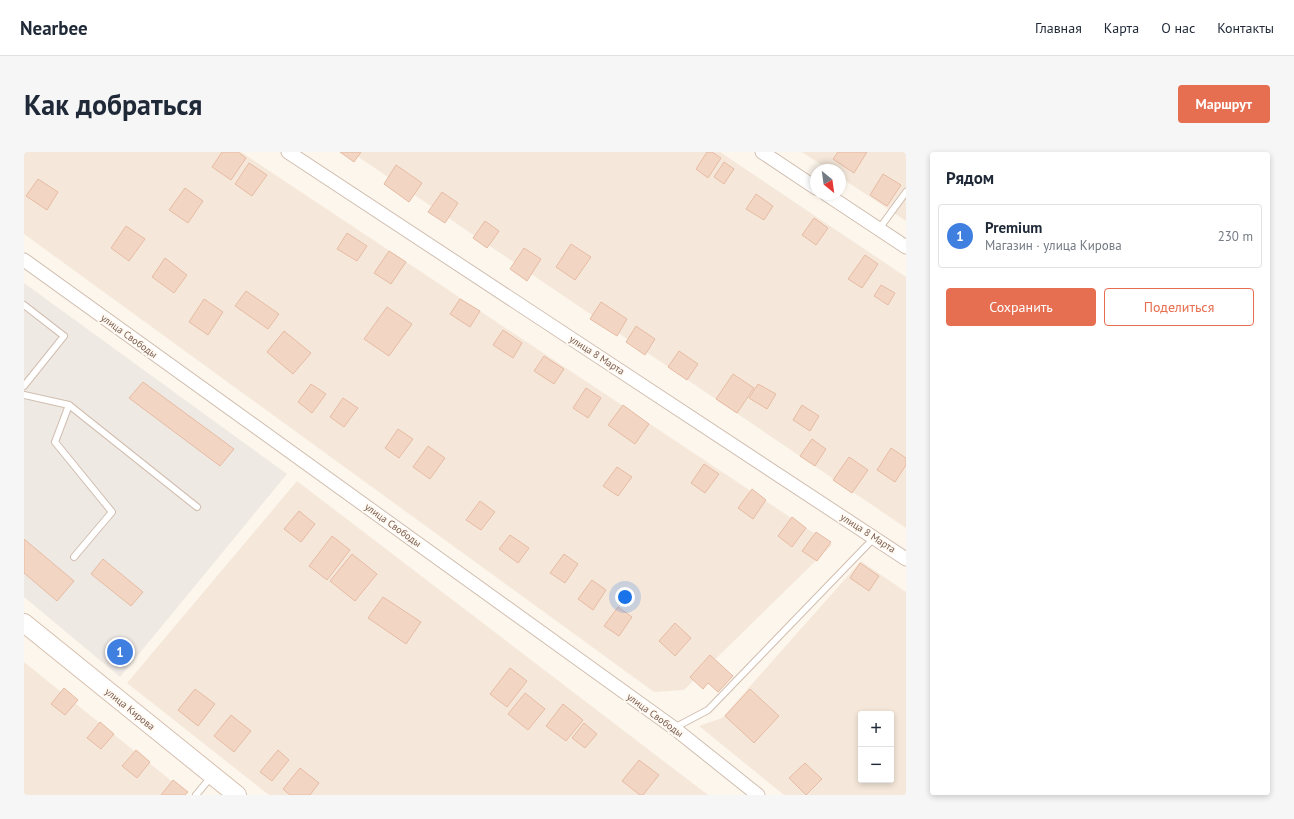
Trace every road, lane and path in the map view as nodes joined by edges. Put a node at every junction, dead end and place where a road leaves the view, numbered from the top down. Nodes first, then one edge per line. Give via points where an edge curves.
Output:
1 (288, 152) edge
2 (762, 152) edge
3 (810, 184) edge
4 (906, 192) edge
5 (835, 200) edge
6 (879, 229) junction
7 (906, 247) edge
8 (24, 260) edge
9 (24, 305) edge
10 (24, 386) edge
11 (24, 396) edge
12 (69, 405) junction
13 (197, 507) dead end
14 (874, 538) junction
15 (74, 557) dead end
16 (906, 559) edge
17 (24, 623) edge
18 (674, 728) junction
19 (212, 776) junction
20 (196, 795) edge
21 (237, 795) edge
22 (758, 795) edge

1 - 14 street, улица 8 Марта
2 - 3 street
4 - 6 lane
5 - 6 street
6 - 7 street
8 - 18 street, улица Свободы
9 - 10 lane via 64,336
11 - 12 lane
12 - 13 lane
12 - 15 lane via 55,442 112,512
14 - 16 street, улица 8 Марта
14 - 18 lane via 708,710
17 - 19 street, улица Кирова
18 - 22 street, улица Свободы
19 - 20 lane
19 - 21 street, улица Кирова

